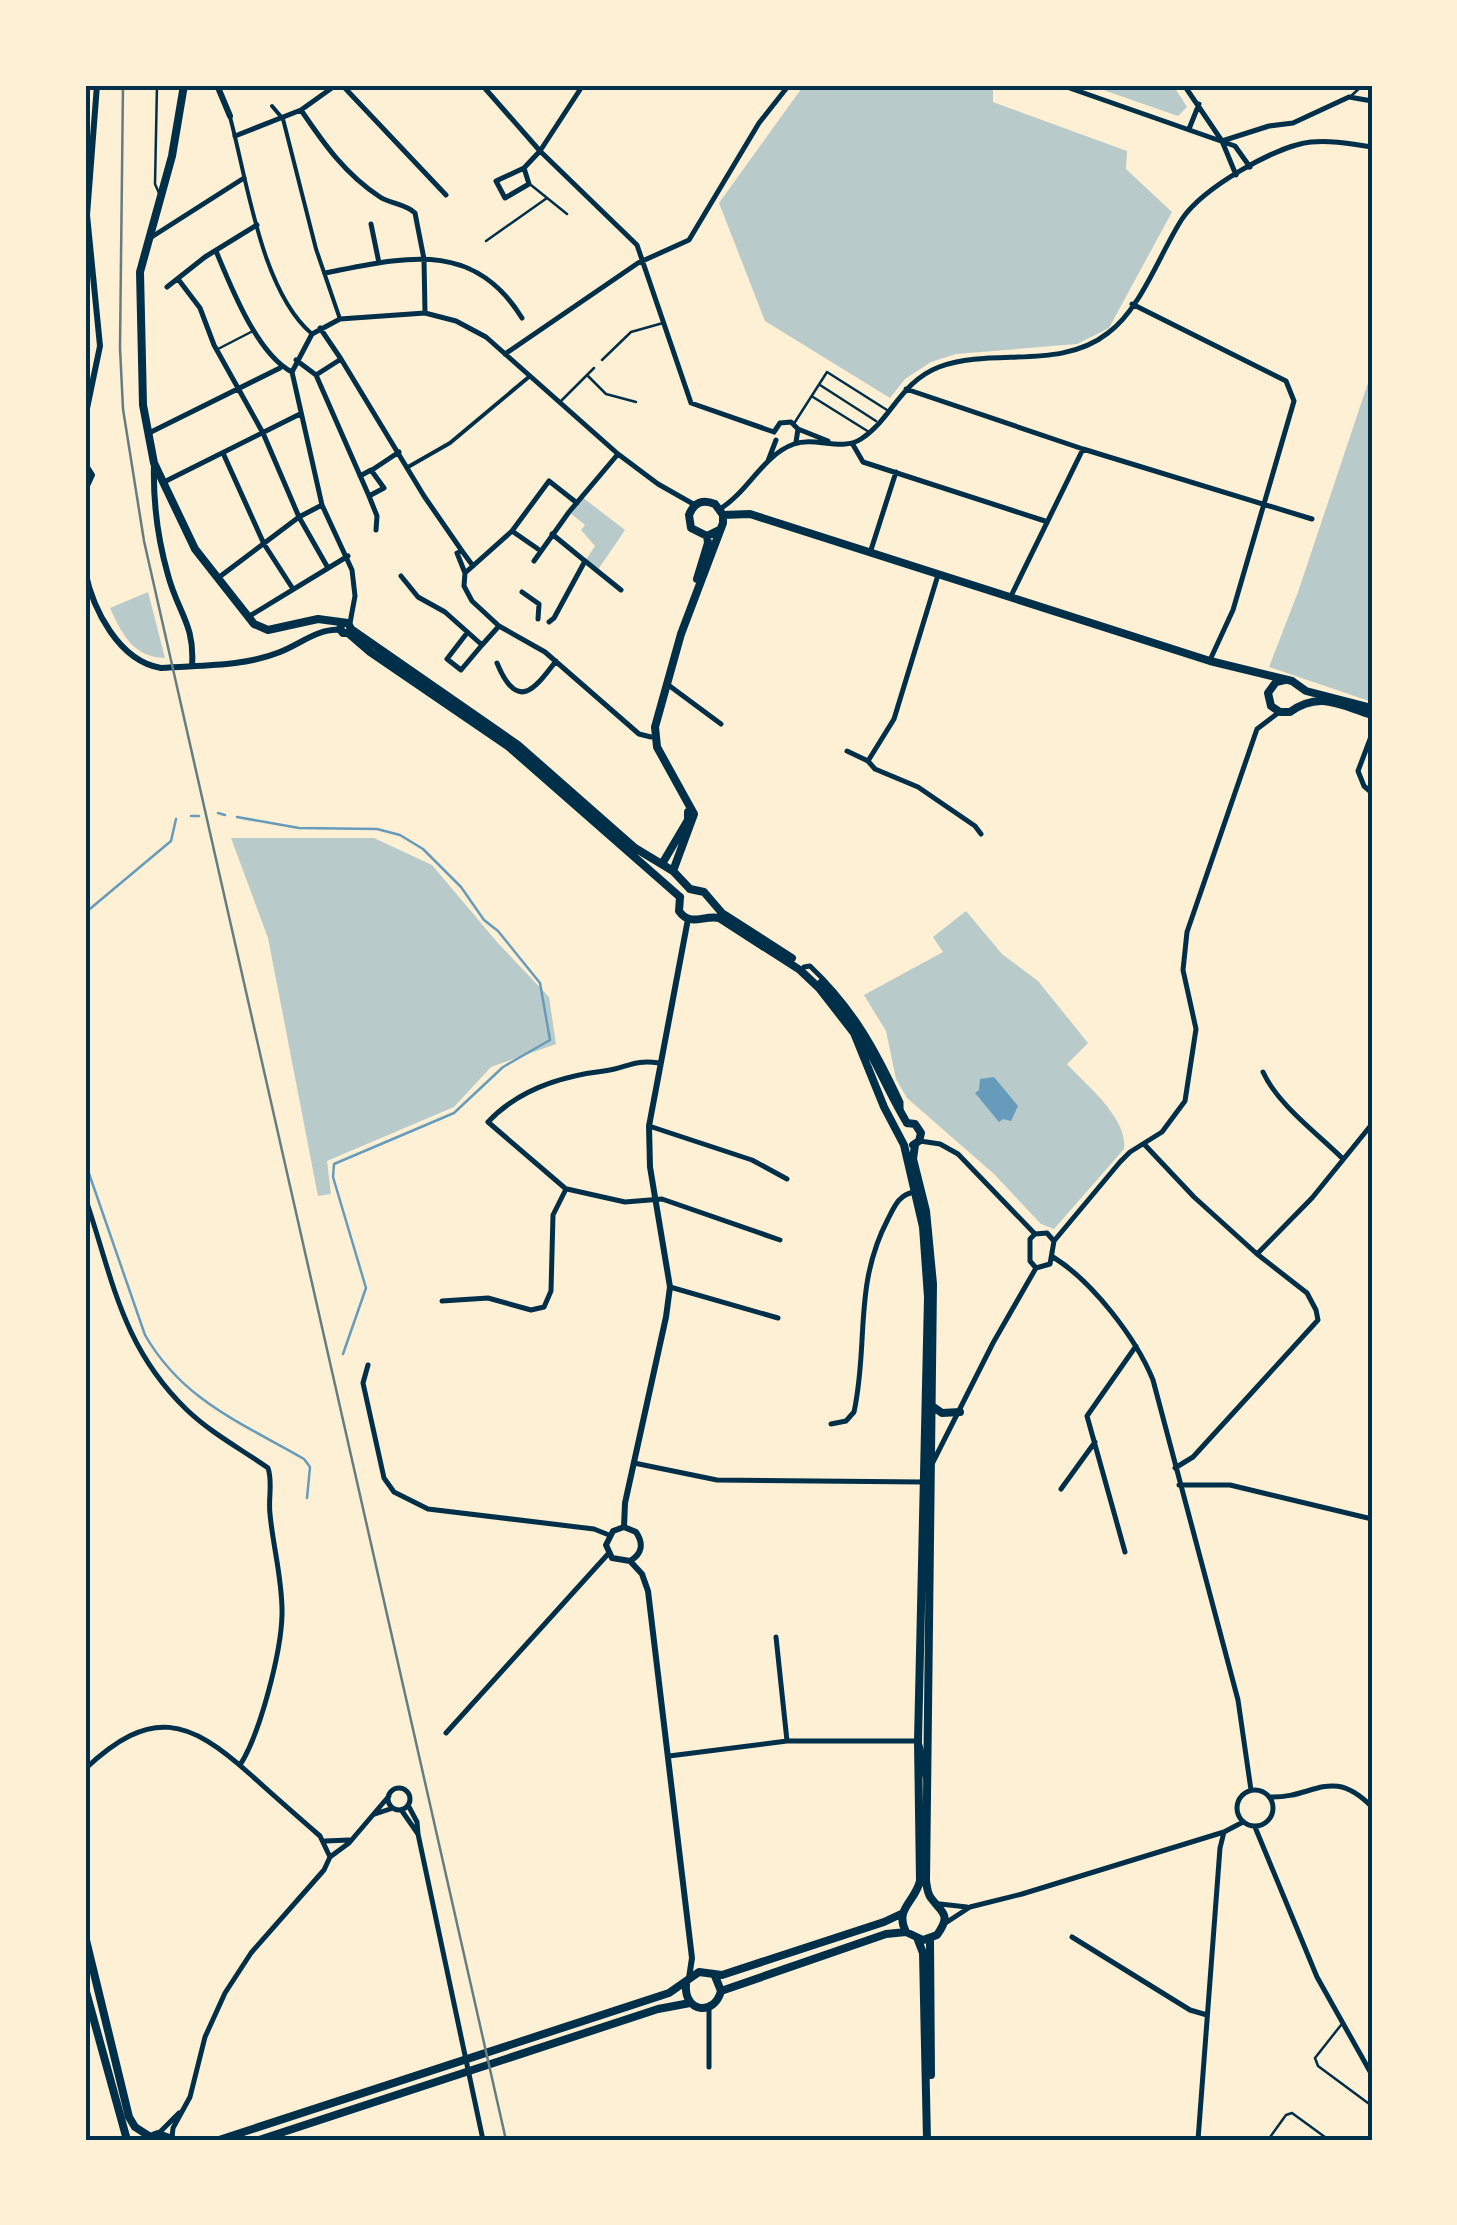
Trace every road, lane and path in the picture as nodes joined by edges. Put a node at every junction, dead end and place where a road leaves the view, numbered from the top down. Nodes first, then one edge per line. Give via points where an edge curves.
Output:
1 (97, 85) edge
2 (157, 85) edge
3 (184, 85) edge
4 (339, 85) edge
5 (482, 85) edge
6 (584, 85) edge
7 (789, 85) edge
8 (1061, 85) edge
9 (1184, 85) edge
10 (1363, 85) edge
11 (218, 88) edge
12 (1350, 96) junction
13 (1372, 101) edge
14 (1199, 104) junction
15 (272, 106) dead end
16 (301, 110) junction
17 (230, 116) joint
18 (283, 119) junction
19 (1189, 129) junction
20 (236, 136) junction
21 (89, 138) edge
22 (1222, 141) junction
23 (1372, 147) edge
24 (540, 152) junction
25 (1250, 167) junction
26 (524, 168) junction
27 (1236, 175) junction
28 (244, 178) junction
29 (530, 184) junction
30 (446, 195) dead end
31 (160, 197) junction
32 (547, 198) junction
33 (86, 204) edge
34 (567, 214) dead end
35 (371, 224) dead end
36 (258, 226) junction
37 (149, 238) junction
38 (486, 241) dead end
39 (216, 251) junction
40 (424, 260) junction
41 (645, 260) junction
42 (378, 263) junction
43 (325, 274) junction
44 (178, 279) junction
45 (167, 286) dead end
46 (1132, 304) junction
47 (425, 313) junction
48 (522, 318) dead end
49 (340, 319) junction
50 (664, 323) junction
51 (320, 328) junction
52 (255, 330) junction
53 (312, 334) junction
54 (216, 350) junction
55 (504, 354) junction
56 (99, 355) junction
57 (87, 356) edge
58 (341, 358) junction
59 (296, 360) junction
60 (602, 360) dead end
61 (280, 368) junction
62 (594, 368) dead end
63 (292, 372) junction
64 (316, 374) junction
65 (586, 375) junction
66 (530, 376) junction
67 (819, 384) junction
68 (238, 388) junction
69 (906, 389) junction
70 (812, 396) junction
71 (560, 402) junction
72 (636, 402) dead end
73 (887, 410) junction
74 (300, 414) junction
75 (85, 418) edge
76 (877, 422) junction
77 (796, 426) junction
78 (774, 432) junction
79 (868, 432) junction
80 (263, 433) junction
81 (148, 434) junction
82 (776, 440) junction
83 (831, 443) junction
84 (852, 443) junction
85 (792, 444) junction
86 (1083, 448) junction
87 (399, 452) junction
88 (223, 453) junction
89 (618, 454) junction
90 (767, 462) junction
91 (154, 463) junction
92 (85, 464) edge
93 (408, 467) junction
94 (372, 470) junction
95 (896, 472) junction
96 (360, 476) junction
97 (164, 482) junction
98 (85, 490) edge
99 (369, 496) junction
100 (735, 496) junction
101 (577, 503) junction
102 (695, 504) junction
103 (322, 505) junction
104 (1264, 505) junction
105 (722, 512) junction
106 (743, 513) junction
107 (299, 517) junction
108 (1312, 519) dead end
109 (1045, 521) junction
110 (376, 530) dead end
111 (719, 530) junction
112 (512, 531) junction
113 (552, 534) junction
114 (708, 536) junction
115 (264, 544) junction
116 (462, 550) junction
117 (539, 550) junction
118 (870, 553) junction
119 (348, 556) junction
120 (534, 561) dead end
121 (585, 561) junction
122 (474, 566) junction
123 (328, 568) junction
124 (85, 571) edge
125 (464, 575) junction
126 (938, 575) junction
127 (401, 576) dead end
128 (218, 579) junction
129 (293, 589) junction
130 (621, 590) dead end
131 (522, 592) dead end
132 (1011, 596) junction
133 (248, 618) junction
134 (538, 619) dead end
135 (548, 622) dead end
136 (499, 626) junction
137 (346, 628) junction
138 (467, 634) junction
139 (482, 646) junction
140 (556, 661) junction
141 (1210, 661) junction
142 (497, 663) dead end
143 (192, 666) junction
144 (1247, 672) junction
145 (1286, 680) junction
146 (667, 684) junction
147 (1299, 688) junction
148 (1270, 690) junction
149 (1300, 703) junction
150 (1280, 712) junction
151 (1372, 712) edge
152 (720, 724) dead end
153 (1372, 734) edge
154 (651, 737) junction
155 (847, 751) dead end
156 (868, 761) junction
157 (1372, 792) edge
158 (981, 834) dead end
159 (662, 864) junction
160 (673, 871) junction
161 (663, 880) junction
162 (690, 889) junction
163 (680, 897) junction
164 (710, 900) junction
165 (705, 916) junction
166 (688, 919) junction
167 (660, 1064) junction
168 (1263, 1072) dead end
169 (907, 1123) junction
170 (1372, 1124) edge
171 (648, 1126) junction
172 (899, 1130) junction
173 (917, 1143) junction
174 (904, 1144) junction
175 (1144, 1144) junction
176 (1343, 1159) junction
177 (787, 1179) dead end
178 (566, 1188) junction
179 (914, 1192) junction
180 (85, 1197) edge
181 (655, 1201) junction
182 (1035, 1234) junction
183 (780, 1240) dead end
184 (1054, 1241) junction
185 (1257, 1254) junction
186 (1053, 1257) junction
187 (1036, 1268) junction
188 (670, 1287) junction
189 (442, 1301) dead end
190 (778, 1318) dead end
191 (1136, 1346) junction
192 (368, 1365) dead end
193 (932, 1406) junction
194 (960, 1412) junction
195 (831, 1424) dead end
196 (1095, 1442) junction
197 (634, 1463) junction
198 (929, 1468) junction
199 (1175, 1468) junction
200 (923, 1482) junction
201 (1179, 1485) junction
202 (1061, 1489) dead end
203 (1372, 1519) edge
204 (624, 1527) junction
205 (609, 1535) junction
206 (1125, 1552) dead end
207 (608, 1554) junction
208 (630, 1561) junction
209 (776, 1636) dead end
210 (446, 1732) dead end
211 (787, 1741) junction
212 (918, 1741) junction
213 (669, 1756) junction
214 (240, 1765) junction
215 (85, 1770) edge
216 (927, 1782) junction
217 (1251, 1790) junction
218 (389, 1796) junction
219 (1269, 1797) junction
220 (408, 1805) junction
221 (1372, 1807) edge
222 (396, 1809) junction
223 (374, 1814) junction
224 (1243, 1822) junction
225 (1256, 1827) junction
226 (1224, 1832) junction
227 (418, 1834) junction
228 (352, 1840) junction
229 (325, 1842) junction
230 (330, 1856) junction
231 (914, 1898) junction
232 (931, 1898) junction
233 (940, 1904) junction
234 (970, 1907) junction
235 (901, 1914) junction
236 (944, 1924) junction
237 (906, 1932) junction
238 (85, 1936) edge
239 (1072, 1938) dead end
240 (918, 1940) junction
241 (930, 1940) junction
242 (692, 1958) junction
243 (710, 1974) junction
244 (687, 1982) junction
245 (85, 1988) edge
246 (722, 1991) junction
247 (690, 2003) junction
248 (709, 2008) junction
249 (1207, 2015) junction
250 (1342, 2024) junction
251 (709, 2066) dead end
252 (1372, 2075) edge
253 (1372, 2106) edge
254 (182, 2110) junction
255 (150, 2137) edge
256 (174, 2139) edge
257 (127, 2140) edge
258 (218, 2140) edge
259 (260, 2140) edge
260 (483, 2140) edge
261 (930, 2140) edge
262 (1198, 2140) edge
263 (1268, 2140) edge
264 (1329, 2140) edge

1 - 21 street
2 - 31 lane
3 - 31 main road
4 - 16 street
4 - 30 street
5 - 24 street
6 - 24 street
7 - 41 street via 689,240
8 - 19 street
9 - 14 street
10 - 12 lane
11 - 17 street
12 - 13 street
12 - 22 street via 1294,123
14 - 19 street
14 - 22 street
15 - 18 street
16 - 18 street
16 - 40 street via 346,171 384,199 412,208
17 - 20 street
18 - 20 street
18 - 43 street
19 - 22 street
20 - 28 street
21 - 33 street
22 - 25 street via 1235,146
22 - 27 street
23 - 25 street via 1312,142
24 - 26 street
24 - 41 street via 638,245
25 - 27 street
26 - 29 street
26 - 29 street via 497,186 505,198
27 - 46 street via 1185,214
28 - 36 street
28 - 37 street
29 - 32 lane
31 - 37 main road
32 - 34 lane
32 - 38 lane
33 - 56 street
35 - 42 street
36 - 39 street
36 - 53 street via 282,293
37 - 81 main road via 140,272
39 - 44 street
39 - 52 street
40 - 42 street
40 - 47 street
40 - 48 street via 442,258 478,273 502,289
41 - 50 street
41 - 55 street
42 - 43 street
43 - 49 street
44 - 45 street
44 - 54 street via 200,308
46 - 69 street via 1112,331 1083,348 952,363
46 - 104 street via 1286,381 1293,391
47 - 49 street
47 - 55 street via 472,328
49 - 51 street
50 - 60 lane via 631,332
50 - 78 street via 691,403
51 - 53 street
51 - 58 street
52 - 54 lane
52 - 61 street
53 - 59 street
54 - 68 street
55 - 66 street
56 - 57 street
56 - 75 street
58 - 64 street
58 - 87 street
59 - 63 street
59 - 64 street
61 - 63 street
61 - 68 street
62 - 65 lane
63 - 74 street
64 - 96 street
65 - 71 lane
65 - 72 lane via 606,394
66 - 71 street
66 - 93 street via 450,443
67 - 70 lane
67 - 73 lane via 827,372
67 - 76 lane
68 - 80 street
68 - 81 street
69 - 73 street
69 - 86 street
70 - 77 lane
70 - 79 lane
71 - 89 street
73 - 76 street
74 - 80 street
74 - 103 street
76 - 79 street
77 - 78 street via 780,423
77 - 83 street
77 - 85 street
78 - 82 street
79 - 84 street
80 - 88 street
80 - 107 street
81 - 91 main road
82 - 85 street
82 - 90 street
83 - 84 street
83 - 85 street
84 - 95 street via 860,460
85 - 90 street
86 - 104 street
86 - 109 street
87 - 93 street
87 - 94 street
88 - 97 street
88 - 115 street
89 - 101 street
89 - 102 street
90 - 100 street
91 - 97 main road
91 - 143 street via 160,538 194,638
92 - 98 street via 92,480
93 - 116 street
94 - 96 street
94 - 99 street via 384,488
95 - 109 street
95 - 118 street
96 - 99 street
97 - 128 main road via 184,529
99 - 110 street
100 - 105 street
100 - 106 street
101 - 112 street via 549,481
101 - 113 street
102 - 105 main road via 708,501
102 - 114 main road via 688,522
103 - 107 street
103 - 119 street
104 - 108 street
104 - 141 street via 1234,610
105 - 106 main road
105 - 111 main road
106 - 118 main road
107 - 115 street
107 - 123 street
109 - 132 street
111 - 114 main road
111 - 146 main road
112 - 117 street
112 - 122 street
113 - 117 street
113 - 121 street
114 - 154 main road
115 - 128 street
115 - 129 street
116 - 122 street
116 - 125 street via 457,553
117 - 120 street
118 - 126 main road
119 - 123 street
119 - 137 street via 354,596
121 - 130 street
121 - 135 street
122 - 125 street
123 - 129 street
124 - 143 street via 94,602 134,660 161,668
125 - 136 street via 472,602
126 - 132 main road
126 - 156 street via 894,720
127 - 138 street
128 - 133 main road
129 - 133 street
131 - 134 street via 539,604
132 - 141 main road
133 - 137 main road via 268,630 318,619
136 - 139 street
136 - 140 street
137 - 143 street via 324,630 248,661
137 - 159 main road via 518,745
137 - 161 main road via 370,652 509,747
138 - 139 street
138 - 139 street via 447,659 460,670
140 - 142 street via 524,693
140 - 154 street via 638,734
141 - 144 main road
144 - 145 main road
144 - 148 main road
145 - 147 main road
145 - 148 main road
146 - 152 street
146 - 160 main road via 656,741 694,814
147 - 149 main road
147 - 151 main road
148 - 150 main road via 1269,701
149 - 150 main road
149 - 151 main road via 1323,700
150 - 175 street via 1257,729 1187,932 1183,970 1196,1029 1185,1101
153 - 157 street via 1358,771
154 - 159 main road via 689,816
155 - 156 street
156 - 158 street via 918,787
159 - 160 main road
159 - 161 main road
160 - 162 main road
161 - 163 main road
162 - 163 main road
162 - 164 main road
163 - 166 main road via 679,910
164 - 165 main road
164 - 169 main road via 804,967 852,1018
165 - 166 main road
165 - 172 main road via 719,918 820,988 854,1033
166 - 167 street
167 - 171 street
167 - 178 street via 580,1072 504,1106 488,1122
168 - 176 street
169 - 172 main road
169 - 173 main road via 918,1126
170 - 176 street
171 - 177 street via 752,1160
171 - 181 street
172 - 174 main road
173 - 174 main road
173 - 182 street via 958,1154
173 - 193 main road via 914,1160 932,1256
174 - 179 main road
175 - 184 street
175 - 185 street
176 - 185 street
178 - 181 street via 625,1202
178 - 189 street via 553,1215 551,1290 544,1307 488,1298
179 - 195 street via 895,1205 868,1266 854,1412
179 - 200 main road via 928,1297
180 - 214 street via 128,1332 146,1364 188,1412 271,1476 282,1615 272,1674
181 - 183 street
181 - 188 street
182 - 184 street
182 - 187 street via 1030,1260
184 - 186 street
185 - 199 street via 1307,1294 1318,1320 1193,1457
186 - 187 street
186 - 191 street via 1075,1272
187 - 194 street
188 - 190 street
188 - 197 street
191 - 196 street via 1087,1416
191 - 199 street via 1153,1380
192 - 205 street via 363,1383 384,1478 394,1492 428,1509
193 - 194 main road
193 - 198 main road
194 - 198 street
196 - 202 street
196 - 206 street
197 - 200 street via 717,1480
197 - 204 street
198 - 216 main road
199 - 201 street
200 - 212 main road
201 - 203 street via 1230,1485
201 - 217 street via 1238,1700
204 - 205 street
204 - 208 street via 641,1544
205 - 207 street
207 - 208 street
207 - 210 street
208 - 213 street via 648,1590
209 - 211 street
211 - 212 street
211 - 213 street
212 - 216 street
212 - 231 main road via 920,1881
213 - 242 street
214 - 215 street via 198,1734 162,1727 133,1734
214 - 229 street
216 - 232 main road
217 - 219 street
217 - 224 street via 1238,1801
218 - 220 street via 405,1790
218 - 222 street
218 - 223 street
219 - 221 street via 1334,1784
219 - 225 street via 1272,1816
220 - 222 street
220 - 227 street
222 - 223 street
222 - 227 street
223 - 228 street
224 - 225 street
224 - 226 street
225 - 250 street
226 - 234 street
226 - 249 street
227 - 260 street
228 - 229 street
228 - 230 street
229 - 230 street
230 - 254 street via 225,1993
231 - 232 main road
231 - 235 main road
232 - 233 main road
233 - 234 street
233 - 236 main road
234 - 236 street
235 - 237 main road
235 - 243 main road
236 - 241 main road
237 - 240 main road
237 - 246 main road
238 - 255 main road via 129,2117
239 - 249 street
240 - 241 main road
240 - 261 main road
241 - 261 main road
242 - 243 street
242 - 244 street
243 - 244 main road
243 - 246 main road
244 - 247 main road
244 - 258 main road via 652,2000
245 - 257 main road
246 - 248 main road
247 - 248 main road
247 - 259 main road
248 - 251 street
249 - 262 street
250 - 252 street
250 - 253 lane via 1314,2058
254 - 255 street
254 - 256 street
255 - 256 main road
263 - 264 lane via 1292,2114

